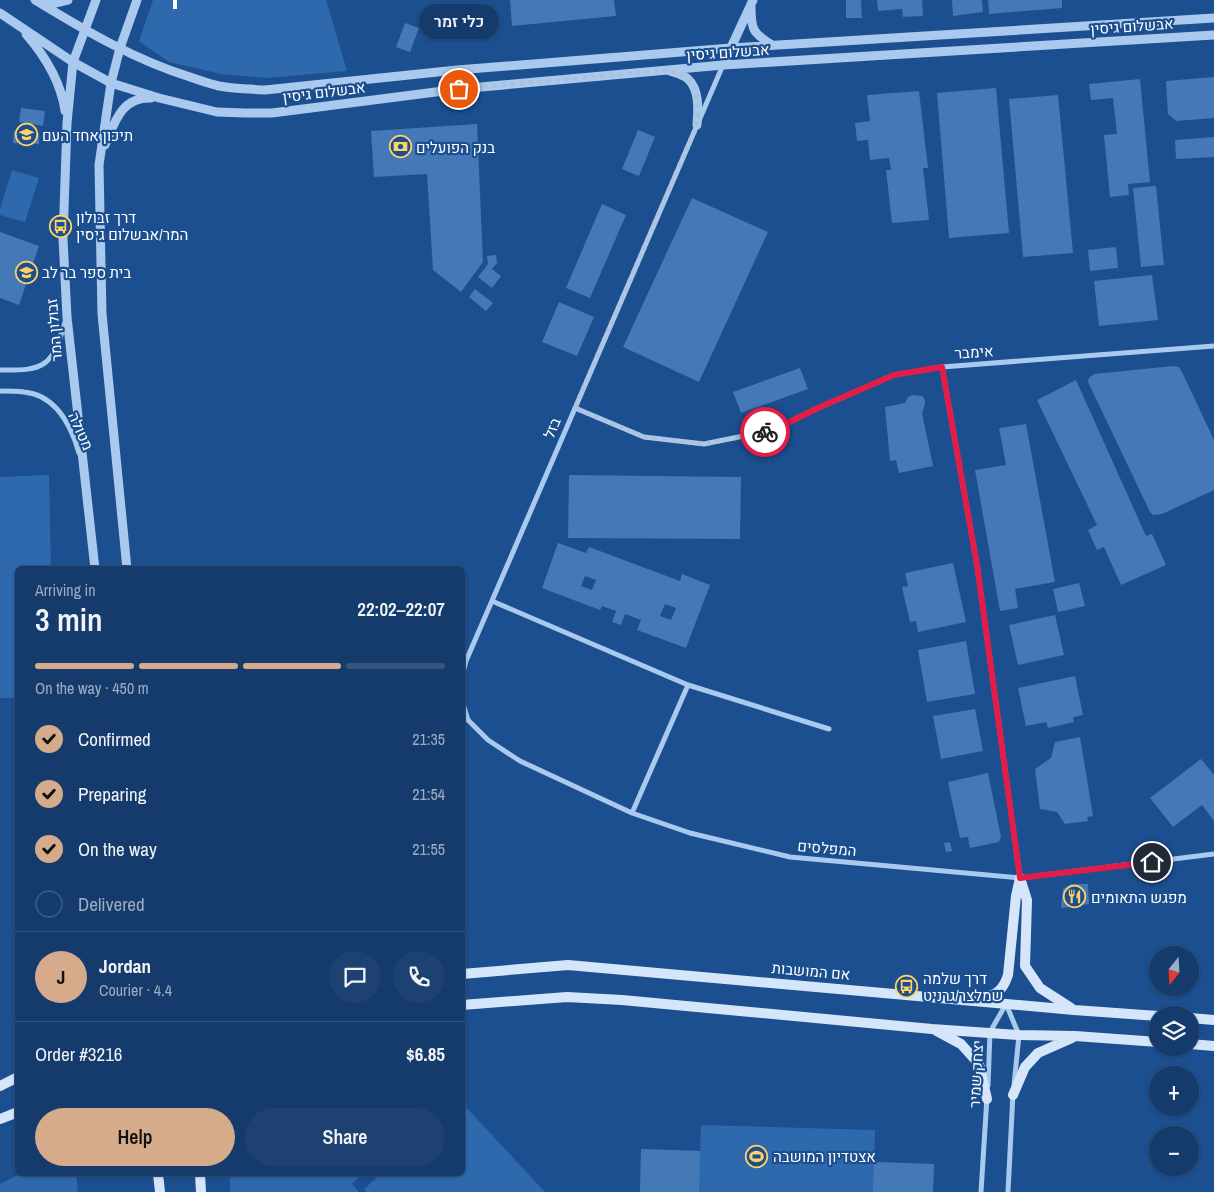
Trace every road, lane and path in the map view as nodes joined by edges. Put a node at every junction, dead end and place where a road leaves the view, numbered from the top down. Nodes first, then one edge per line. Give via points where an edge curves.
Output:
1 (68, 0) edge
2 (96, 0) edge
3 (137, 0) edge
4 (36, 1) edge
5 (752, 2) edge
6 (0, 13) edge
7 (1214, 18) edge
8 (12, 20) junction
9 (84, 29) junction
10 (1214, 35) edge
11 (772, 45) junction
12 (120, 48) junction
13 (731, 48) junction
14 (73, 62) junction
15 (723, 65) junction
16 (668, 70) junction
17 (110, 83) junction
18 (159, 98) junction
19 (67, 122) junction
20 (697, 125) junction
21 (99, 165) junction
22 (67, 317) junction
23 (1214, 346) edge
24 (942, 367) junction
25 (0, 370) edge
26 (0, 391) edge
27 (575, 408) junction
28 (83, 465) junction
29 (95, 566) edge
30 (128, 566) edge
31 (492, 601) junction
32 (465, 665) edge
33 (688, 685) junction
34 (465, 710) edge
35 (829, 729) dead end
36 (632, 813) junction
37 (1214, 854) edge
38 (1020, 878) junction
39 (465, 974) edge
40 (979, 1001) junction
41 (1006, 1003) junction
42 (465, 1005) edge
43 (1074, 1010) junction
44 (1149, 1015) edge
45 (1199, 1019) edge
46 (1214, 1020) edge
47 (932, 1029) junction
48 (990, 1032) junction
49 (1019, 1035) junction
50 (1075, 1036) junction
51 (1149, 1041) edge
52 (1199, 1045) edge
53 (1214, 1046) edge
54 (15, 1078) edge
55 (0, 1086) edge
56 (1013, 1094) junction
57 (987, 1099) junction
58 (15, 1113) edge
59 (0, 1119) edge
60 (158, 1176) edge
61 (200, 1176) edge
62 (160, 1192) edge
63 (201, 1192) edge
64 (981, 1192) edge
65 (1008, 1192) edge

1 - 4 street via 55,3
2 - 9 street, זבולון המר
3 - 12 street
4 - 9 street, אבשלום גיסין
5 - 11 street via 751,19 755,32
5 - 13 street, בזל
6 - 8 street, אבשלום גיסין
7 - 11 street, אבשלום גיסין
8 - 14 street, אבשלום גיסין
8 - 19 street via 48,64 62,96
9 - 12 street, אבשלום גיסין
9 - 14 street, זבולון המר
10 - 15 street, אבשלום גיסין
11 - 13 street, אבשלום גיסין
12 - 13 street, אבשלום גיסין via 167,70 217,85 265,90 457,70
12 - 17 street
13 - 15 street, בזל
14 - 17 street, אבשלום גיסין
14 - 19 street, זבולון המר
15 - 16 street, אבשלום גיסין
15 - 20 street, בזל
16 - 18 street, אבשלום גיסין via 459,89 272,112 217,112
16 - 20 street via 689,79 693,86 698,106
17 - 18 street, אבשלום גיסין
17 - 21 street
18 - 21 street via 137,99 122,109
19 - 22 street, זבולון המר via 63,239
20 - 27 street, בזל
21 - 30 street via 102,314
22 - 25 street via 54,354 45,364 23,371
22 - 28 street, זבולון המר
23 - 24 street, אימבר
24 - 27 street, אימבר via 894,375 773,430 704,444 644,437
24 - 38 street via 977,565
26 - 28 street, מטולה via 25,392 48,400 70,429
27 - 31 street, בזל
28 - 29 street, זבולון המר
31 - 32 street, בזל
31 - 33 street
33 - 35 street
33 - 36 street
34 - 36 street, המפלסים via 468,720 488,740 520,761
36 - 38 street, המפלסים via 690,833 790,857
37 - 38 street, המפלסים
38 - 40 main road via 1008,975 998,992
38 - 43 main road via 1027,900 1025,966 1040,988
39 - 40 main road, אם המושבות via 568,964
40 - 41 main road, אם המושבות
41 - 43 main road, אם המושבות
41 - 48 street, יצחק שמיר
41 - 49 street
42 - 47 main road via 567,997
43 - 44 main road, אם המושבות
45 - 46 main road
47 - 48 main road
47 - 57 main road via 961,1044 979,1064
48 - 49 main road
48 - 57 street, יצחק שמיר
49 - 50 main road
49 - 56 street
50 - 51 main road
50 - 56 main road via 1038,1053 1025,1067
52 - 53 main road
54 - 55 main road
56 - 65 street
57 - 64 street, יצחק שמיר
58 - 59 main road
60 - 62 main road
61 - 63 main road

